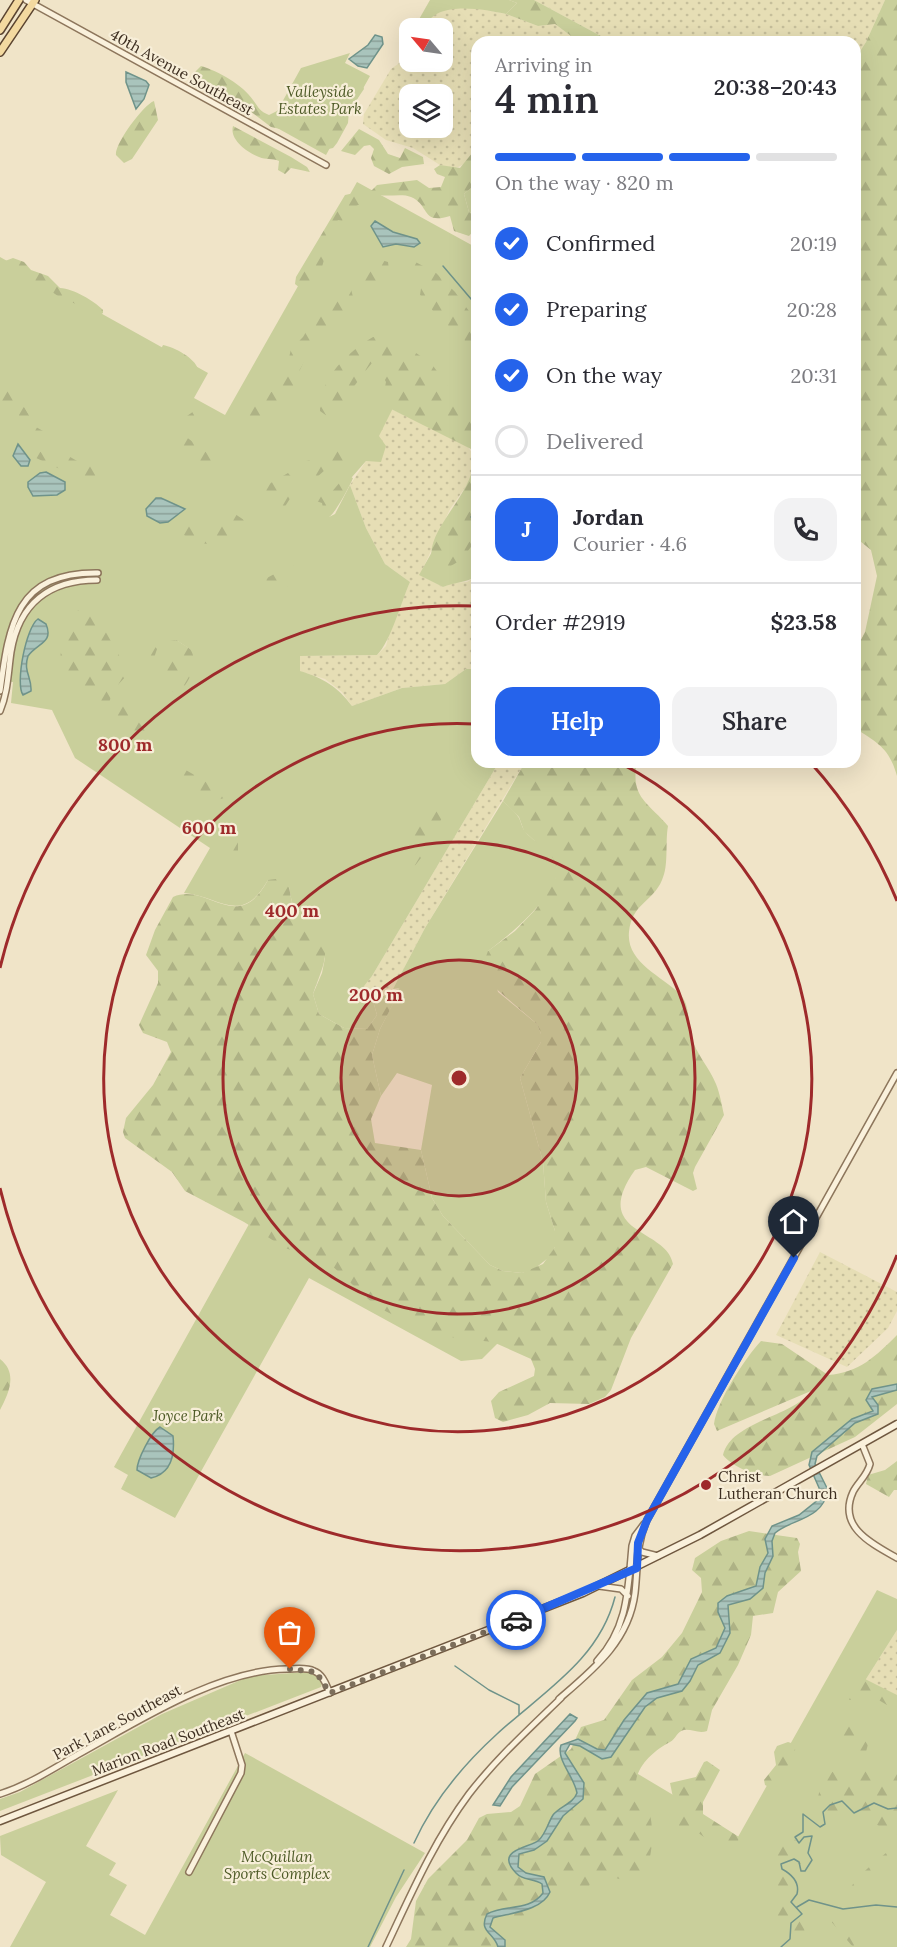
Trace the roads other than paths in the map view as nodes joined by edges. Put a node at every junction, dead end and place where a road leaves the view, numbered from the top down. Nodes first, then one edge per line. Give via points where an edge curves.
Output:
1 (19, 0) edge
2 (31, 1) edge
3 (0, 30) edge
4 (0, 52) edge
5 (326, 165) dead end
6 (99, 573) dead end
7 (98, 580) dead end
8 (0, 691) edge
9 (0, 711) edge
10 (897, 1074) edge
11 (897, 1424) edge
12 (862, 1444) junction
13 (647, 1520) junction
14 (638, 1548) junction
15 (660, 1557) junction
16 (897, 1558) edge
17 (637, 1568) junction
18 (630, 1571) junction
19 (599, 1586) junction
20 (628, 1597) junction
21 (330, 1693) junction
22 (559, 1699) junction
23 (231, 1731) junction
24 (0, 1794) edge
25 (0, 1821) edge
26 (189, 1872) dead end
27 (386, 1947) edge

1 - 3 main road
2 - 4 main road
2 - 5 street, 40th Avenue Southeast
6 - 8 street via 56,579 22,605 8,634
7 - 9 street via 75,580 53,587 25,613 14,638
10 - 13 street
11 - 12 main road, Marion Road Southeast
12 - 15 main road, Marion Road Southeast
12 - 16 street via 870,1464 852,1494 851,1520 864,1538
13 - 14 street
13 - 18 street via 633,1540
14 - 15 street
14 - 17 street
15 - 17 main road, Marion Road Southeast
17 - 18 main road, Marion Road Southeast
17 - 22 street via 631,1612 618,1642
18 - 19 main road, Marion Road Southeast
18 - 20 street
19 - 20 street via 623,1589
19 - 21 main road, Marion Road Southeast
20 - 22 street via 607,1648
21 - 23 main road, Marion Road Southeast
21 - 24 street, Park Lane Southeast via 321,1676 310,1670 247,1674 151,1715 33,1781
22 - 27 street via 496,1762 458,1810 427,1862
23 - 25 main road, Marion Road Southeast
23 - 26 street via 241,1773

